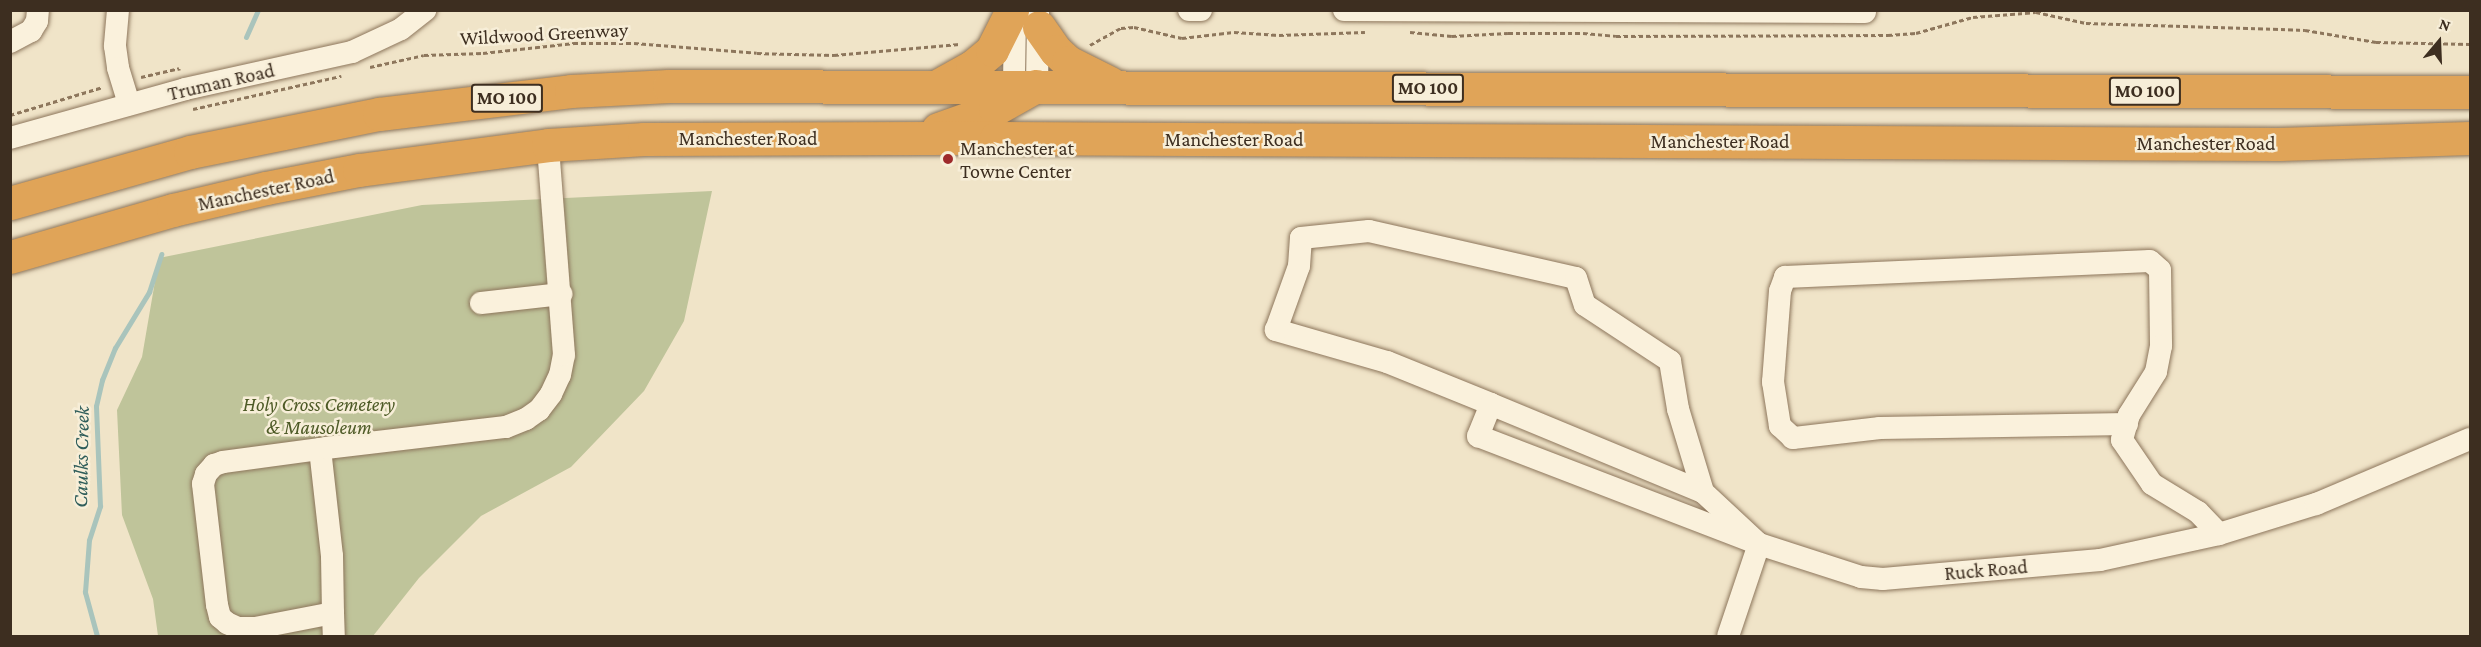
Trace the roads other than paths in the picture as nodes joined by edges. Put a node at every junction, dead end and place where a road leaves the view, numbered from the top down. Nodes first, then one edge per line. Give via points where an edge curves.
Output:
1 (38, 10) edge
2 (118, 10) edge
3 (1201, 10) edge
4 (1344, 10) edge
5 (1190, 11) edge
6 (1834, 11) edge
7 (419, 12) edge
8 (1865, 12) edge
9 (1026, 15) edge
10 (10, 42) edge
11 (939, 85) junction
12 (1117, 86) junction
13 (1023, 89) junction
14 (2470, 92) edge
15 (129, 104) junction
16 (909, 137) junction
17 (10, 138) edge
18 (1064, 138) junction
19 (2470, 138) edge
20 (548, 145) junction
21 (10, 202) edge
22 (10, 257) edge
23 (561, 294) junction
24 (481, 303) dead end
25 (1491, 404) junction
26 (2127, 424) junction
27 (2470, 439) edge
28 (320, 449) junction
29 (1703, 492) junction
30 (2219, 534) junction
31 (1759, 544) junction
32 (333, 614) junction
33 (222, 630) edge
34 (334, 636) edge
35 (1728, 636) edge

1 - 10 street via 31,31
2 - 15 street via 115,46
3 - 5 street
4 - 6 street
6 - 8 street
7 - 15 street, Truman Road via 377,42 352,52
9 - 11 highway via 972,67
9 - 12 highway via 1068,62
9 - 13 street
11 - 13 highway, MO 100
11 - 21 highway, MO 100 via 669,86 475,101 284,131
12 - 13 highway, MO 100
12 - 14 highway, MO 100
13 - 16 highway via 965,121
13 - 18 highway via 1030,115
15 - 17 street, Truman Road
16 - 18 highway, Manchester Road
16 - 20 highway, Manchester Road via 679,138
18 - 19 highway, Manchester Road via 2267,144
20 - 22 highway, Manchester Road via 359,170 266,188
20 - 23 street
23 - 24 street
23 - 28 street via 564,355 560,375 539,410 526,419 506,427
25 - 29 street
25 - 29 street via 1387,362 1276,330 1299,266 1300,238 1369,231 1576,278 1585,305 1670,361 1678,409
25 - 31 street, Ruck Road via 1478,436
26 - 26 street via 2156,372 2161,346 2160,270 2150,261 1785,277 1780,291 1773,382 1779,426 1793,438 1880,428
26 - 30 street via 2122,440 2152,484 2198,512
27 - 30 street, Ruck Road via 2316,504
28 - 32 street via 332,556
28 - 33 street via 223,462 206,474 203,484
29 - 31 street
30 - 31 street, Ruck Road via 2100,560 1883,579 1861,577
31 - 35 street
32 - 33 street
32 - 34 street

